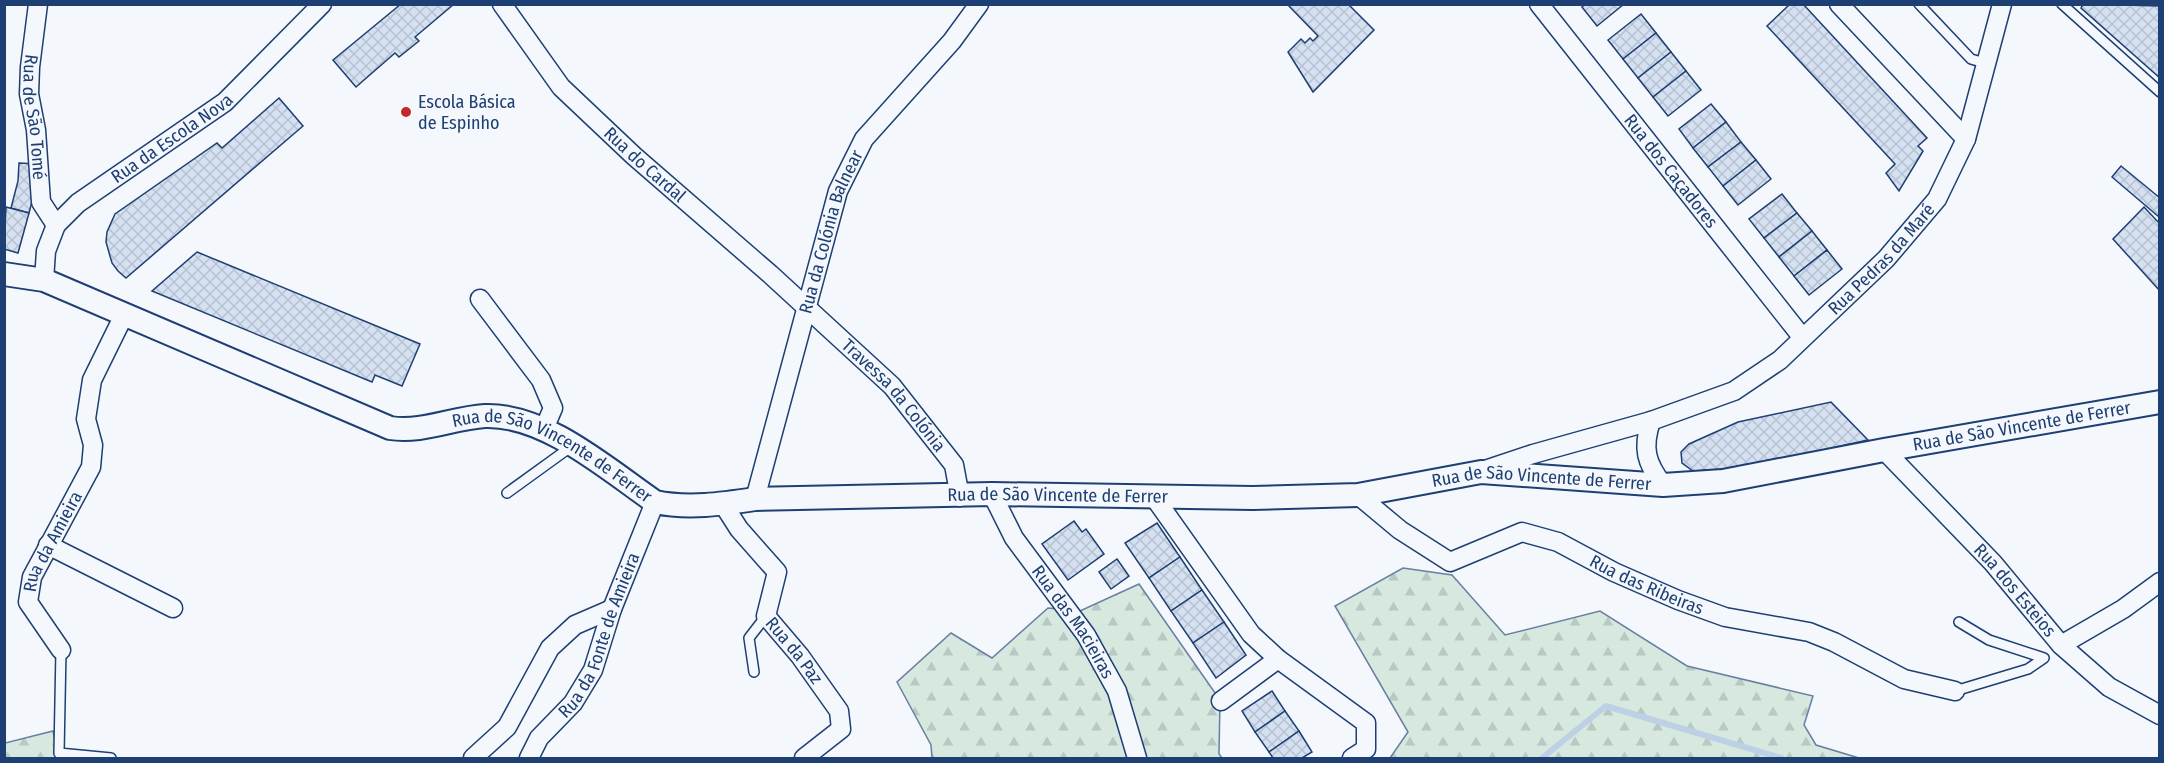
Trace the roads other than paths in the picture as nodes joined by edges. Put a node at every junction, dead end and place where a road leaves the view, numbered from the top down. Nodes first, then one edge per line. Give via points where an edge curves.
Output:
1 (38, 4) edge
2 (322, 4) edge
3 (502, 4) edge
4 (979, 4) edge
5 (1539, 4) edge
6 (1839, 4) edge
7 (1919, 4) edge
8 (2002, 4) edge
9 (2061, 4) edge
10 (1985, 63) junction
11 (2160, 92) edge
12 (1966, 138) junction
13 (56, 225) junction
14 (4, 274) edge
15 (44, 280) junction
16 (480, 299) dead end
17 (805, 308) junction
18 (124, 315) junction
19 (1803, 337) junction
20 (2160, 402) edge
21 (1651, 421) junction
22 (544, 429) junction
23 (572, 446) junction
24 (1884, 450) junction
25 (1481, 472) junction
26 (1663, 485) junction
27 (507, 493) dead end
28 (992, 494) junction
29 (1358, 495) junction
30 (960, 496) junction
31 (1154, 497) junction
32 (755, 499) junction
33 (655, 502) junction
34 (723, 504) junction
35 (48, 545) junction
36 (2160, 582) edge
37 (173, 608) dead end
38 (612, 609) junction
39 (766, 616) junction
40 (1959, 622) dead end
41 (2061, 645) junction
42 (61, 650) joint
43 (1278, 659) junction
44 (754, 672) dead end
45 (1955, 691) joint
46 (1221, 701) dead end
47 (2160, 715) edge
48 (111, 759) edge
49 (473, 759) edge
50 (529, 759) edge
51 (804, 759) edge
52 (1137, 759) edge
53 (1352, 759) edge

1 - 13 street, Rua de São Tomé via 30,94 41,202
2 - 13 street, Rua da Escola Nova via 225,102 78,202
3 - 17 street, Rua do Cardal via 561,87
4 - 17 street, Rua da Colónia Balnear via 952,41 864,138 838,191
5 - 19 street, Rua dos Caçadores
6 - 12 street
7 - 10 lane via 1971,59
8 - 10 street, Rua Pedras da Maré
9 - 11 lane
10 - 12 street, Rua Pedras da Maré
12 - 19 street, Rua Pedras da Maré via 1937,199 1886,259
13 - 15 street, Rua da Escola Nova via 46,251
14 - 15 street, Rua de São Vincente de Ferrer
15 - 18 street, Rua de São Vincente de Ferrer
16 - 22 street via 541,380 553,408
17 - 30 street, Travessa da Colónia via 892,386 954,465
17 - 32 street, Rua da Colónia Balnear
18 - 22 street, Rua de São Vincente de Ferrer via 390,428 407,430 482,416 505,416
18 - 35 street, Rua da Amieira via 92,380 86,418 93,445 91,467
19 - 21 street, Rua Pedras da Maré via 1780,360 1734,391
20 - 24 street, Rua de São Vincente de Ferrer
21 - 25 street, Rua Pedras da Maré
21 - 26 street via 1644,452 1650,469
22 - 23 street, Rua de São Vincente de Ferrer
23 - 27 lane
23 - 33 street, Rua de São Vincente de Ferrer
24 - 26 street, Rua de São Vincente de Ferrer via 1723,481
24 - 41 street, Rua dos Esteios via 1993,563
25 - 26 street, Rua de São Vincente de Ferrer
25 - 29 street, Rua de São Vincente de Ferrer
28 - 30 street, Rua de São Vincente de Ferrer
28 - 31 street, Rua de São Vincente de Ferrer
28 - 52 street, Rua das Macieiras via 1014,538 1086,635 1112,681
29 - 31 street, Rua de São Vincente de Ferrer
29 - 45 street, Rua das Ribeiras via 1450,562 1522,532 1558,543 1678,600 1725,617 1809,632 1904,679
30 - 32 street, Rua de São Vincente de Ferrer
31 - 43 street via 1251,634
32 - 34 street, Rua de São Vincente de Ferrer
33 - 34 street, Rua de São Vincente de Ferrer
33 - 38 street, Rua da Fonte de Amieira
34 - 39 street, Rua da Paz via 739,529 777,572
35 - 37 street
35 - 42 street, Rua da Amieira via 32,577 28,602
36 - 41 street
38 - 49 street via 575,625 550,648 507,727
38 - 50 street, Rua da Fonte de Amieira via 593,670 573,703 539,738
39 - 44 lane via 749,638
39 - 51 street, Rua da Paz via 839,711 841,729
40 - 45 lane via 1989,639 2044,658 2028,669
41 - 47 street, Rua dos Esteios via 2109,687
42 - 48 lane, Rua da Amieira via 59,753
43 - 46 street
43 - 53 street via 1366,723 1366,749

